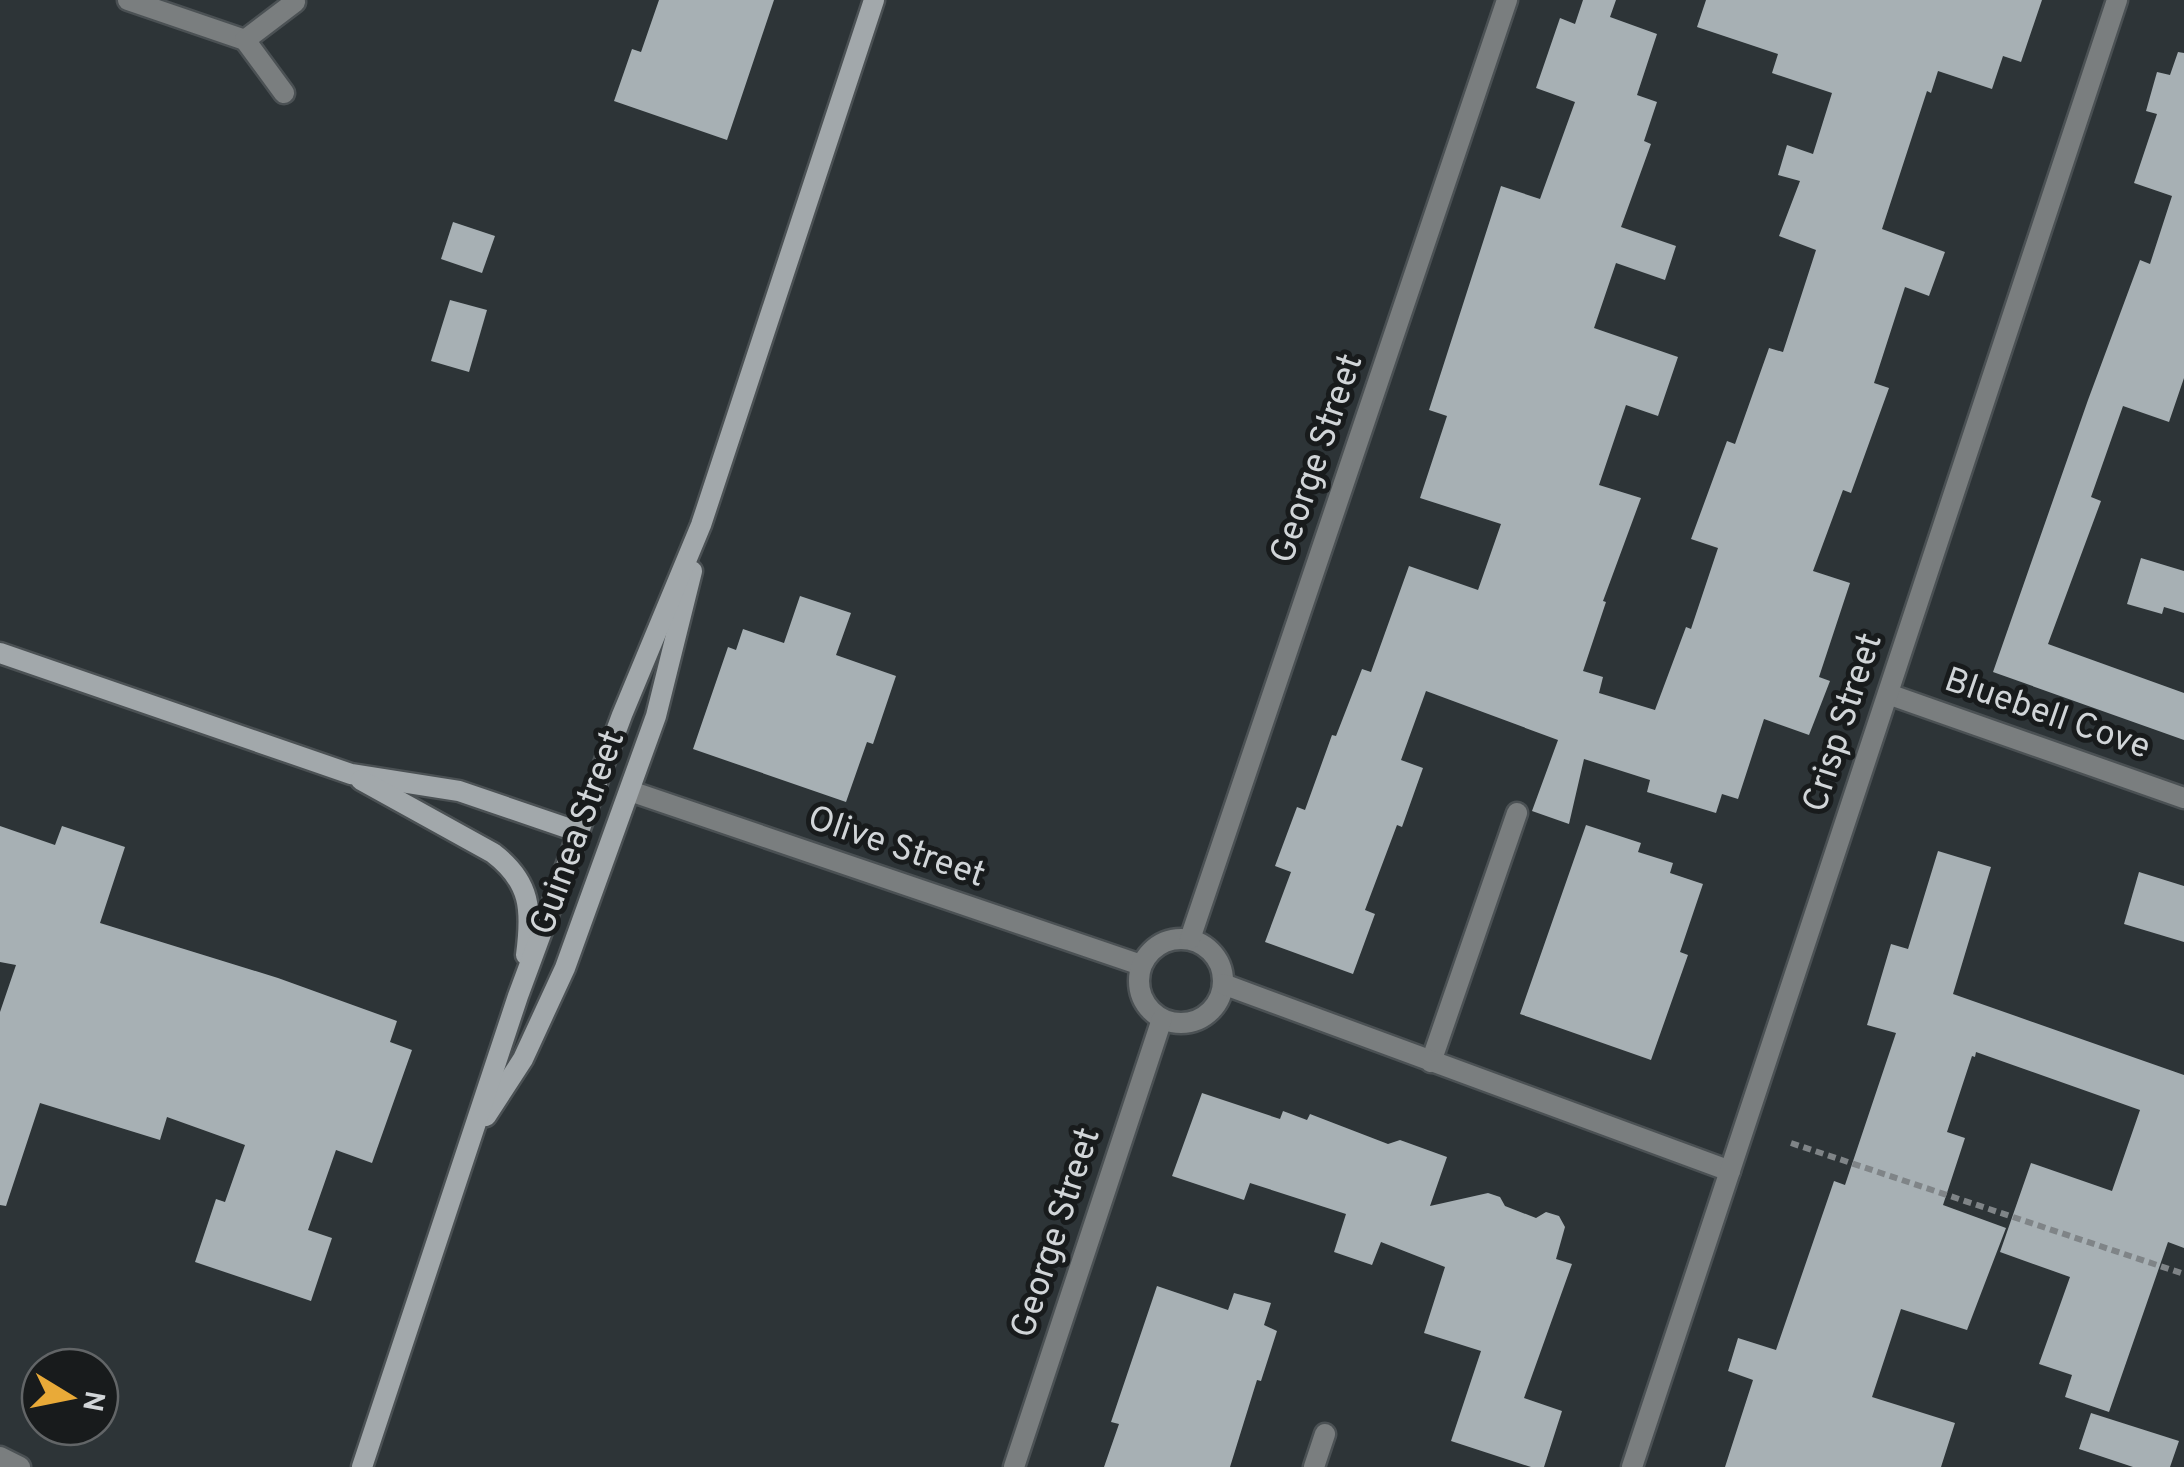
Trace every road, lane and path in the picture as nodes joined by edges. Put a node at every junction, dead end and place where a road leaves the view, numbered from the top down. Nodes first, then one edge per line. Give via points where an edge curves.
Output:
1 (128, 0) edge
2 (874, 0) edge
3 (1507, 0) edge
4 (2117, 0) edge
5 (295, 2) edge
6 (245, 40) junction
7 (284, 93) dead end
8 (702, 525) junction
9 (0, 653) edge
10 (1888, 694) junction
11 (350, 774) junction
12 (630, 790) junction
13 (2184, 798) edge
14 (1517, 813) dead end
15 (580, 832) junction
16 (577, 932) junction
17 (1190, 939) junction
18 (1141, 966) junction
19 (1224, 984) junction
20 (518, 996) junction
21 (1162, 1019) junction
22 (1431, 1062) junction
23 (468, 1143) junction
24 (1791, 1143) dead end
25 (1730, 1171) junction
26 (2184, 1274) edge
27 (1325, 1434) dead end
28 (0, 1457) edge
29 (20, 1467) edge
30 (362, 1467) edge
31 (1014, 1467) edge
32 (1314, 1467) edge
33 (1632, 1467) edge

1 - 6 street
2 - 8 street, Guinea Street
3 - 17 street, George Street
4 - 10 street, Crisp Street
5 - 6 street
6 - 7 street
8 - 12 street, Guinea Street via 674,653
8 - 15 street, Guinea Street
9 - 11 street
10 - 13 street, Bluebell Cove
10 - 25 street, Crisp Street
11 - 15 street via 474,795
11 - 20 street via 512,868 529,913
12 - 16 street, Guinea Street
12 - 18 street, Olive Street
14 - 22 street
15 - 16 street
15 - 20 street, Guinea Street
16 - 23 street, Guinea Street via 540,1025
17 - 18 street via 1166,940
17 - 19 street via 1219,960
18 - 21 street via 1144,1002
19 - 21 street via 1202,1018
19 - 22 street
20 - 23 street, Guinea Street
21 - 31 street, George Street
22 - 25 street
23 - 30 street, Guinea Street
24 - 26 path
25 - 33 street, Crisp Street
27 - 32 street
28 - 29 street

